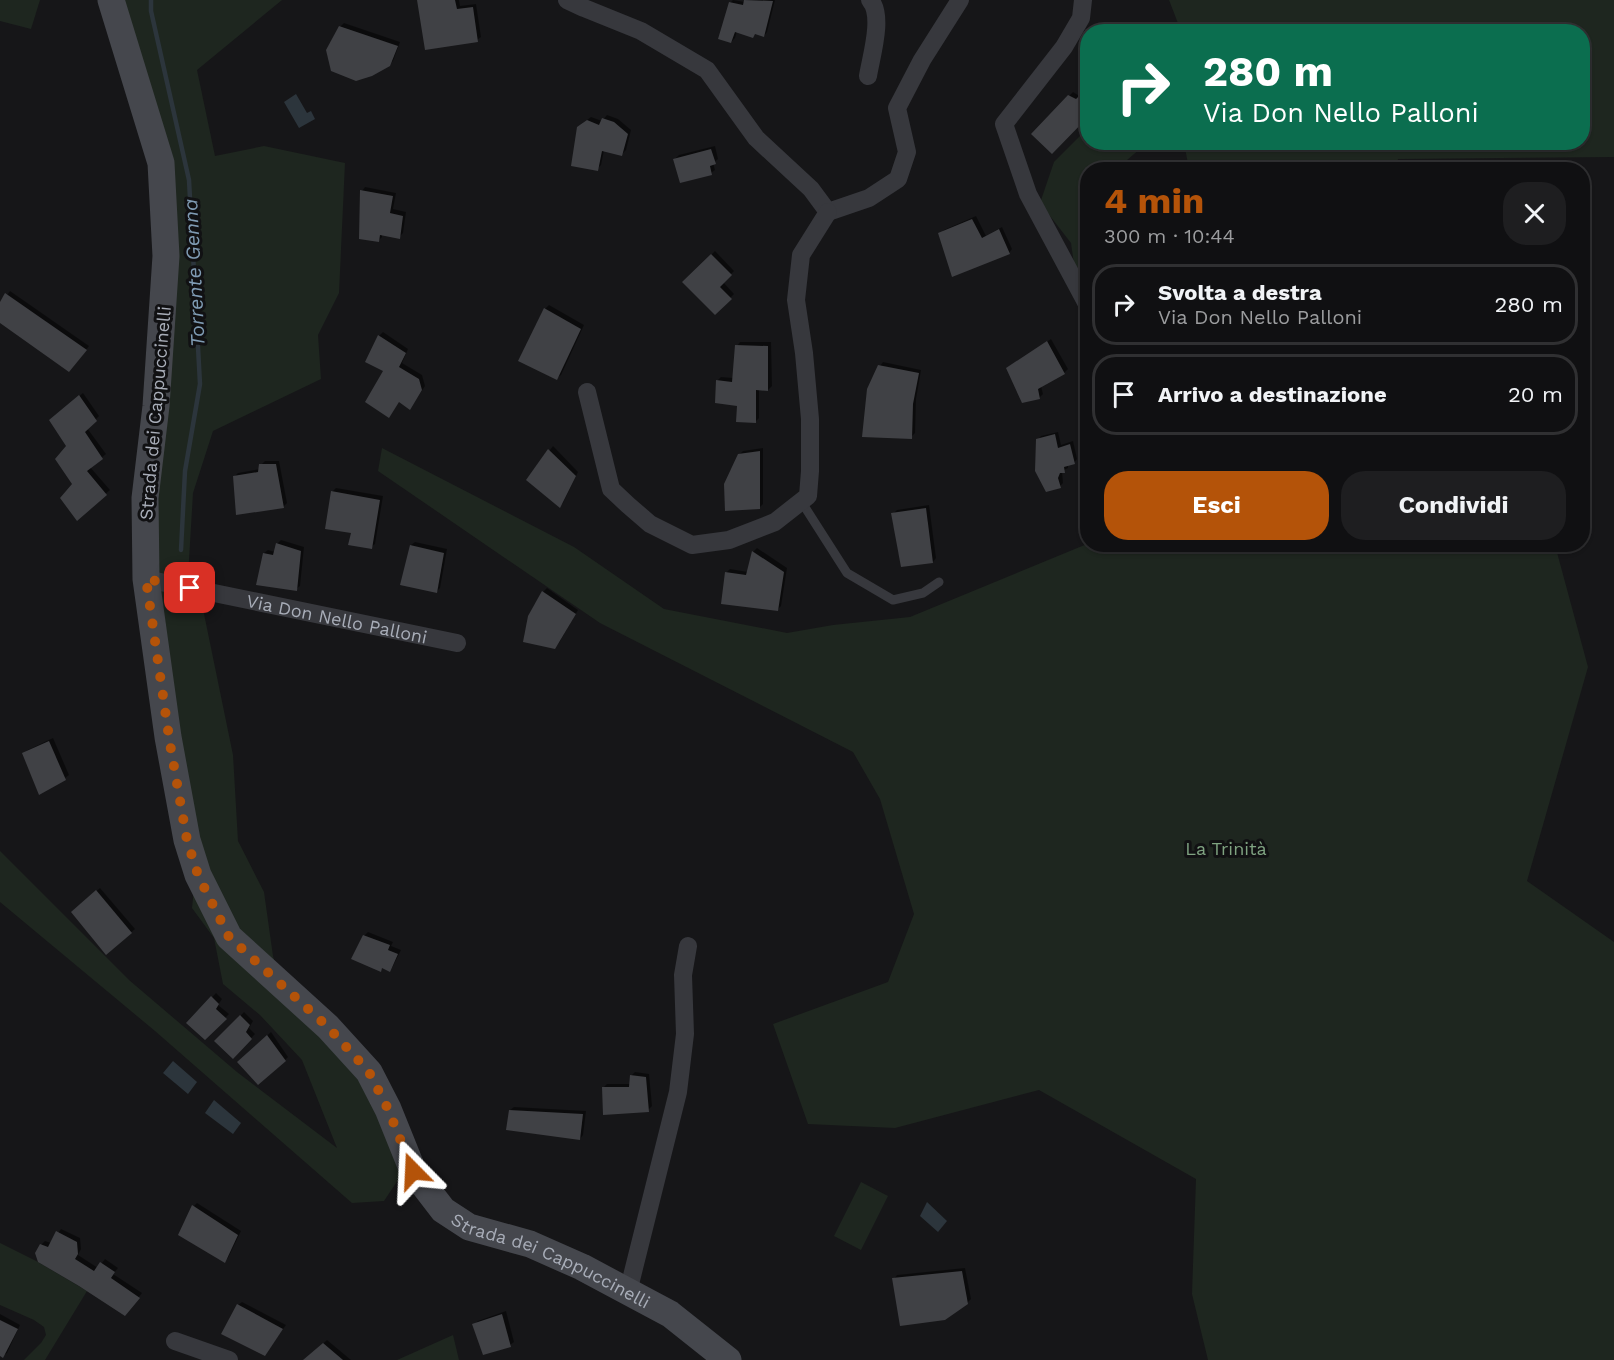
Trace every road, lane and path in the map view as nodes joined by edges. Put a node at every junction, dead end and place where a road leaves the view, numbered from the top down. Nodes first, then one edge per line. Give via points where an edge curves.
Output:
1 (111, 0) edge
2 (567, 0) edge
3 (870, 0) edge
4 (960, 0) edge
5 (1083, 0) edge
6 (868, 76) dead end
7 (828, 212) junction
8 (1080, 291) edge
9 (587, 392) dead end
10 (801, 501) junction
11 (146, 579) junction
12 (939, 582) dead end
13 (457, 643) dead end
14 (688, 946) dead end
15 (628, 1292) junction
16 (175, 1341) dead end
17 (229, 1360) edge
18 (728, 1360) edge

1 - 11 street, Strada dei Cappuccinelli via 160,163 166,256 156,406 145,498
2 - 7 street via 641,31 706,70 756,138 811,189
3 - 6 street via 875,6 877,25
4 - 7 street via 897,108 907,152 898,179 869,198
5 - 8 street via 1081,18 1064,47 1004,124 1028,194
7 - 10 street via 801,255 796,300 810,419 808,496
9 - 10 street via 611,489 650,524 692,545 729,540 775,522
10 - 12 lane via 847,573 893,600 923,593
11 - 13 street, Via Don Nello Palloni
11 - 15 street, Strada dei Cappuccinelli via 187,840 198,875 229,937 328,1027 369,1072 413,1171 443,1210 469,1227 530,1244
14 - 15 street via 683,975 685,1034 678,1092
15 - 18 street, Strada dei Cappuccinelli via 670,1314
16 - 17 street

